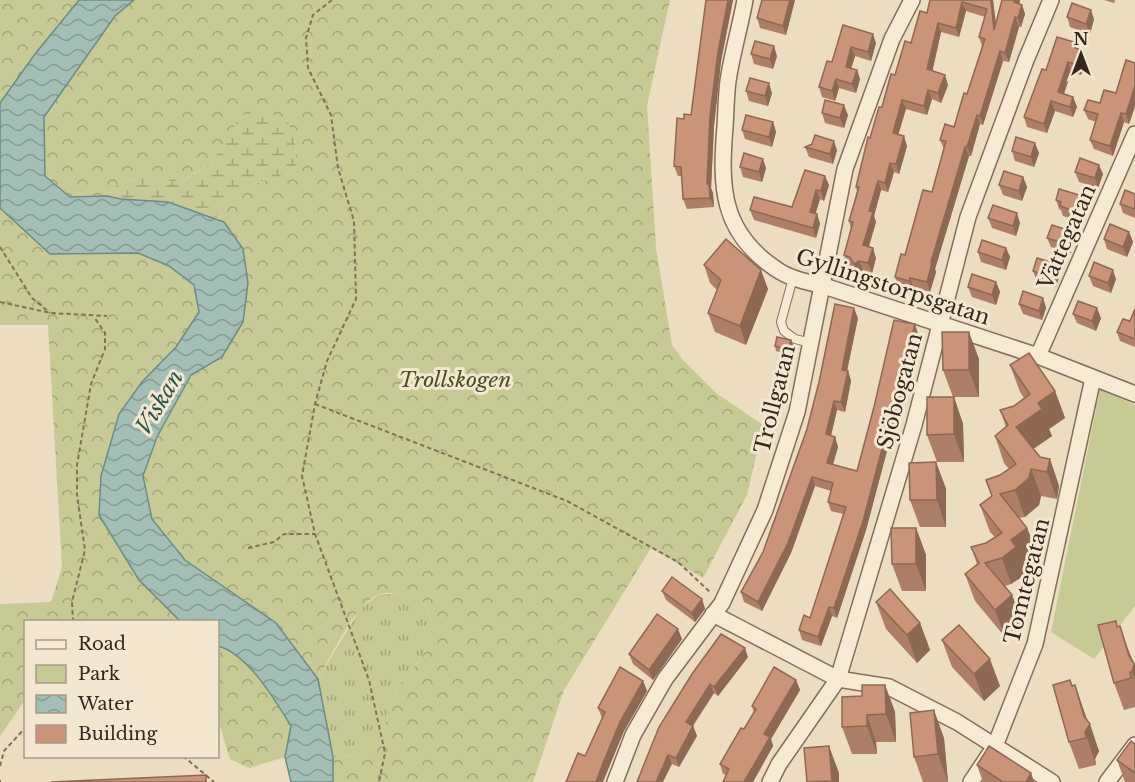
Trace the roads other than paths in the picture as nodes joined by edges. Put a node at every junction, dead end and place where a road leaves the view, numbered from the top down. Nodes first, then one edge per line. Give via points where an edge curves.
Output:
1 (745, 0) edge
2 (912, 0) edge
3 (1052, 0) edge
4 (1135, 134) edge
5 (794, 278) junction
6 (824, 286) junction
7 (940, 323) junction
8 (811, 343) junction
9 (1038, 356) junction
10 (1093, 378) junction
11 (1134, 391) edge
12 (718, 608) junction
13 (838, 679) junction
14 (1135, 745) edge
15 (995, 746) junction
16 (615, 782) edge
17 (770, 782) edge
18 (971, 782) edge
19 (1052, 782) edge
20 (1107, 782) edge

1 - 5 street, Gyllingstorpsgatan via 728,82 722,170 725,198 735,227 755,253 777,271
2 - 6 street, Trollgatan via 892,39 845,169
3 - 7 street, Sjöbogatan via 968,218
4 - 9 street, Vättegatan
5 - 6 street, Gyllingstorpsgatan
5 - 8 lane via 782,322 784,332
6 - 7 street, Gyllingstorpsgatan
6 - 8 street, Trollgatan
7 - 9 street, Gyllingstorpsgatan
7 - 13 street, Sjöbogatan via 914,425
8 - 12 street, Trollgatan via 797,412 765,510
9 - 10 street, Gyllingstorpsgatan
10 - 11 street, Gyllingstorpsgatan
10 - 15 street, Tomtegatan via 1035,644
12 - 13 street
12 - 16 street, Trollgatan via 665,679 633,735
13 - 15 street via 889,687
13 - 17 street, Sjöbogatan
14 - 20 street
15 - 18 street, Tomtegatan
15 - 19 street

